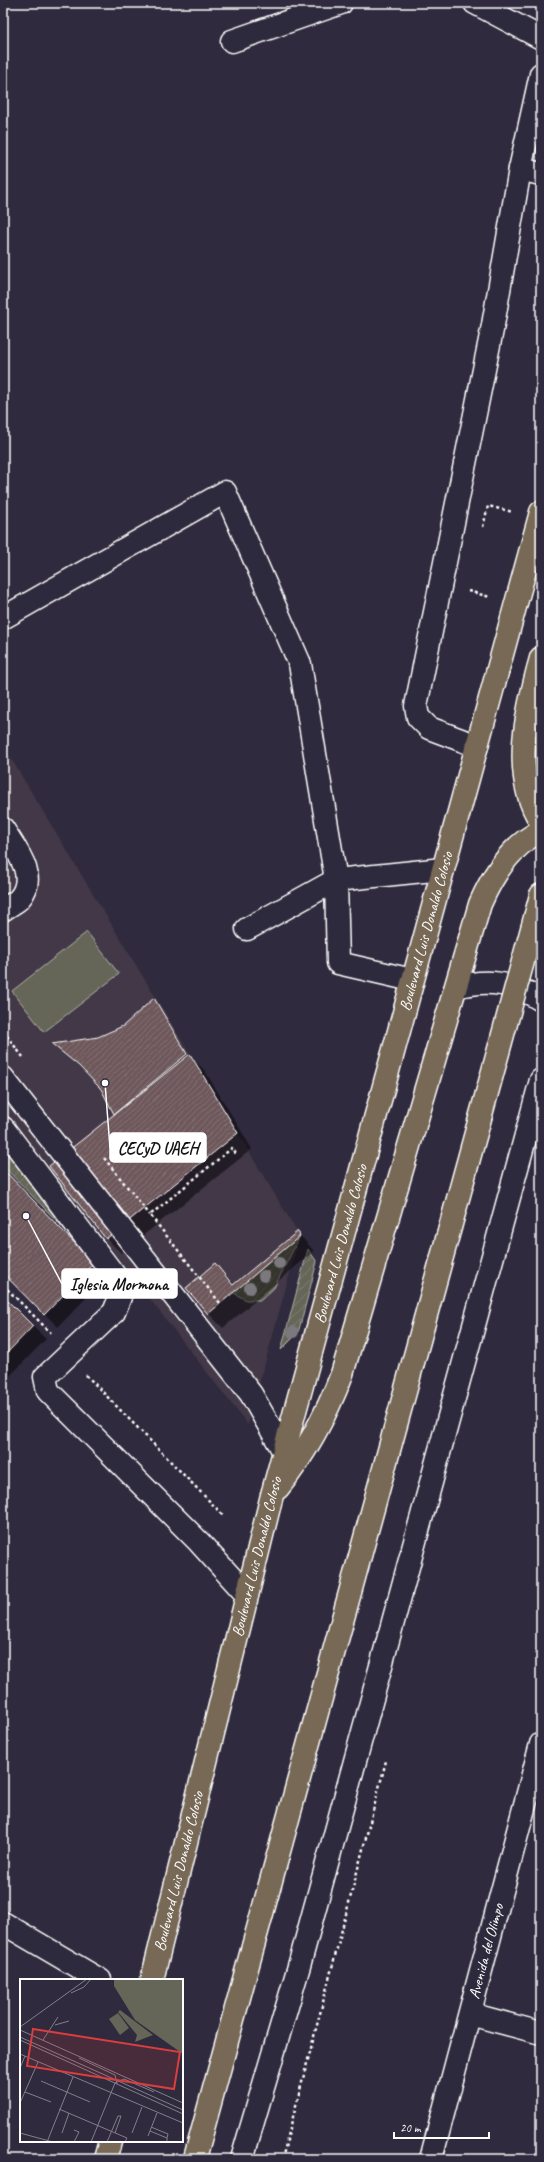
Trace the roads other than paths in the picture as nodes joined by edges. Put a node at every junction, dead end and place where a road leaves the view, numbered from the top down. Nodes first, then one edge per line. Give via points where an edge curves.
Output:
1 (341, 3) edge
2 (475, 3) edge
3 (541, 38) edge
4 (232, 41) dead end
5 (541, 74) edge
6 (534, 139) edge
7 (531, 171) edge
8 (541, 512) edge
9 (3, 618) edge
10 (540, 670) edge
11 (476, 746) junction
12 (541, 822) edge
13 (3, 829) edge
14 (541, 831) edge
15 (442, 869) junction
16 (336, 880) junction
17 (541, 895) edge
18 (3, 910) edge
19 (247, 930) dead end
20 (412, 980) junction
21 (456, 987) junction
22 (541, 1000) edge
23 (3, 1078) edge
24 (541, 1080) edge
25 (3, 1128) edge
26 (284, 1452) junction
27 (272, 1495) junction
28 (247, 1595) junction
29 (541, 1744) edge
30 (3, 1923) edge
31 (98, 1979) edge
32 (152, 1979) edge
33 (470, 2014) junction
34 (541, 2033) edge
35 (110, 2142) edge
36 (105, 2159) edge
37 (195, 2159) edge
38 (242, 2159) edge
39 (431, 2159) edge

1 - 4 street
2 - 3 street
5 - 6 street
6 - 7 street
7 - 11 street via 493,325 416,706 418,717 429,728
8 - 11 main road, Boulevard Luis Donaldo Colosio
9 - 16 street via 225,492 300,664
10 - 12 main road via 526,716 524,746 529,792
11 - 15 main road, Boulevard Luis Donaldo Colosio
13 - 18 street via 24,864 28,884 18,900
14 - 21 main road via 532,835 510,855 487,888
15 - 16 street
15 - 20 main road, Boulevard Luis Donaldo Colosio
16 - 19 street
16 - 20 street via 338,963
17 - 37 main road, bridge
20 - 26 main road, Boulevard Luis Donaldo Colosio
21 - 22 street via 475,982 494,982 513,985
21 - 27 main road via 342,1374 330,1406 314,1437 295,1467
23 - 26 street via 251,1394
24 - 38 street via 299,1966
25 - 28 street via 118,1280 120,1297 114,1312 45,1377 48,1391 199,1542
26 - 27 main road, Boulevard Luis Donaldo Colosio
27 - 28 main road, Boulevard Luis Donaldo Colosio
28 - 32 main road, Boulevard Luis Donaldo Colosio
29 - 33 street, Avenida del Olimpo
30 - 31 street
33 - 34 street
33 - 39 street, Avenida del Olimpo
35 - 36 main road

